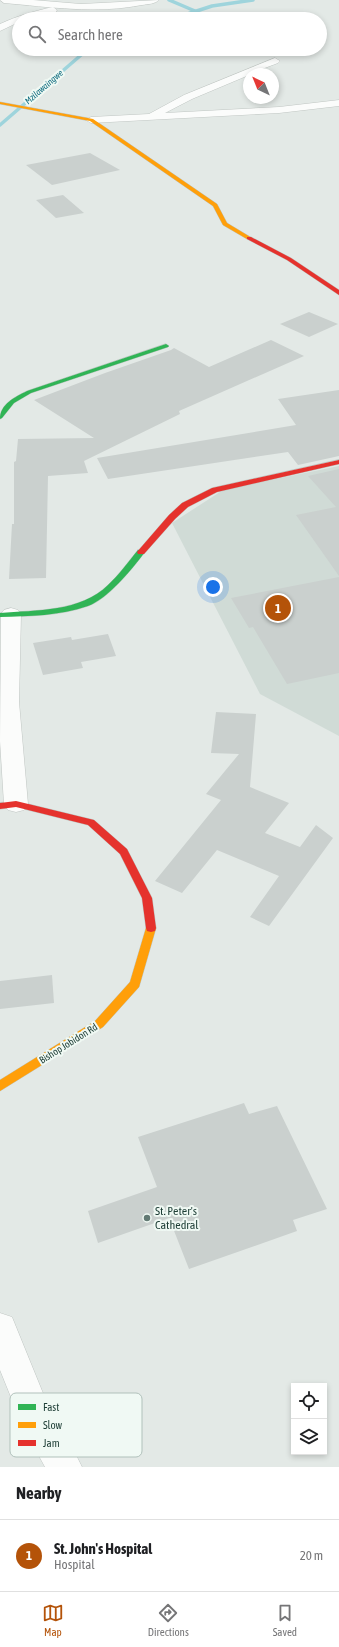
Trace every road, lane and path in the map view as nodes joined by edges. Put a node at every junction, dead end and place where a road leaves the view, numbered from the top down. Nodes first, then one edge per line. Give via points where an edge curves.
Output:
1 (4, 0) edge
2 (155, 0) edge
3 (80, 7) junction
4 (43, 12) edge
5 (12, 21) edge
6 (0, 28) edge
7 (275, 61) dead end
8 (0, 103) edge
9 (339, 103) edge
10 (151, 116) junction
11 (91, 120) junction
12 (339, 293) edge
13 (166, 346) dead end
14 (0, 417) edge
15 (339, 462) edge
16 (5, 614) edge
17 (8, 805) edge
18 (0, 1086) edge
19 (0, 1329) edge
20 (27, 1393) edge
21 (59, 1457) edge
22 (64, 1467) edge

1 - 3 street
2 - 3 street via 128,5
3 - 4 street
5 - 6 street
7 - 10 street via 188,97
8 - 11 street
9 - 10 street via 279,110
10 - 11 street
11 - 12 street via 215,205 225,224 289,259
13 - 14 street via 29,392 13,400
15 - 16 street via 215,490 197,498 172,517 110,588 86,604 48,612
16 - 17 street
17 - 18 street, Bishop Jobidon Rd via 91,822 124,852 147,898 151,930 135,984 99,1024
19 - 20 street
21 - 22 street

